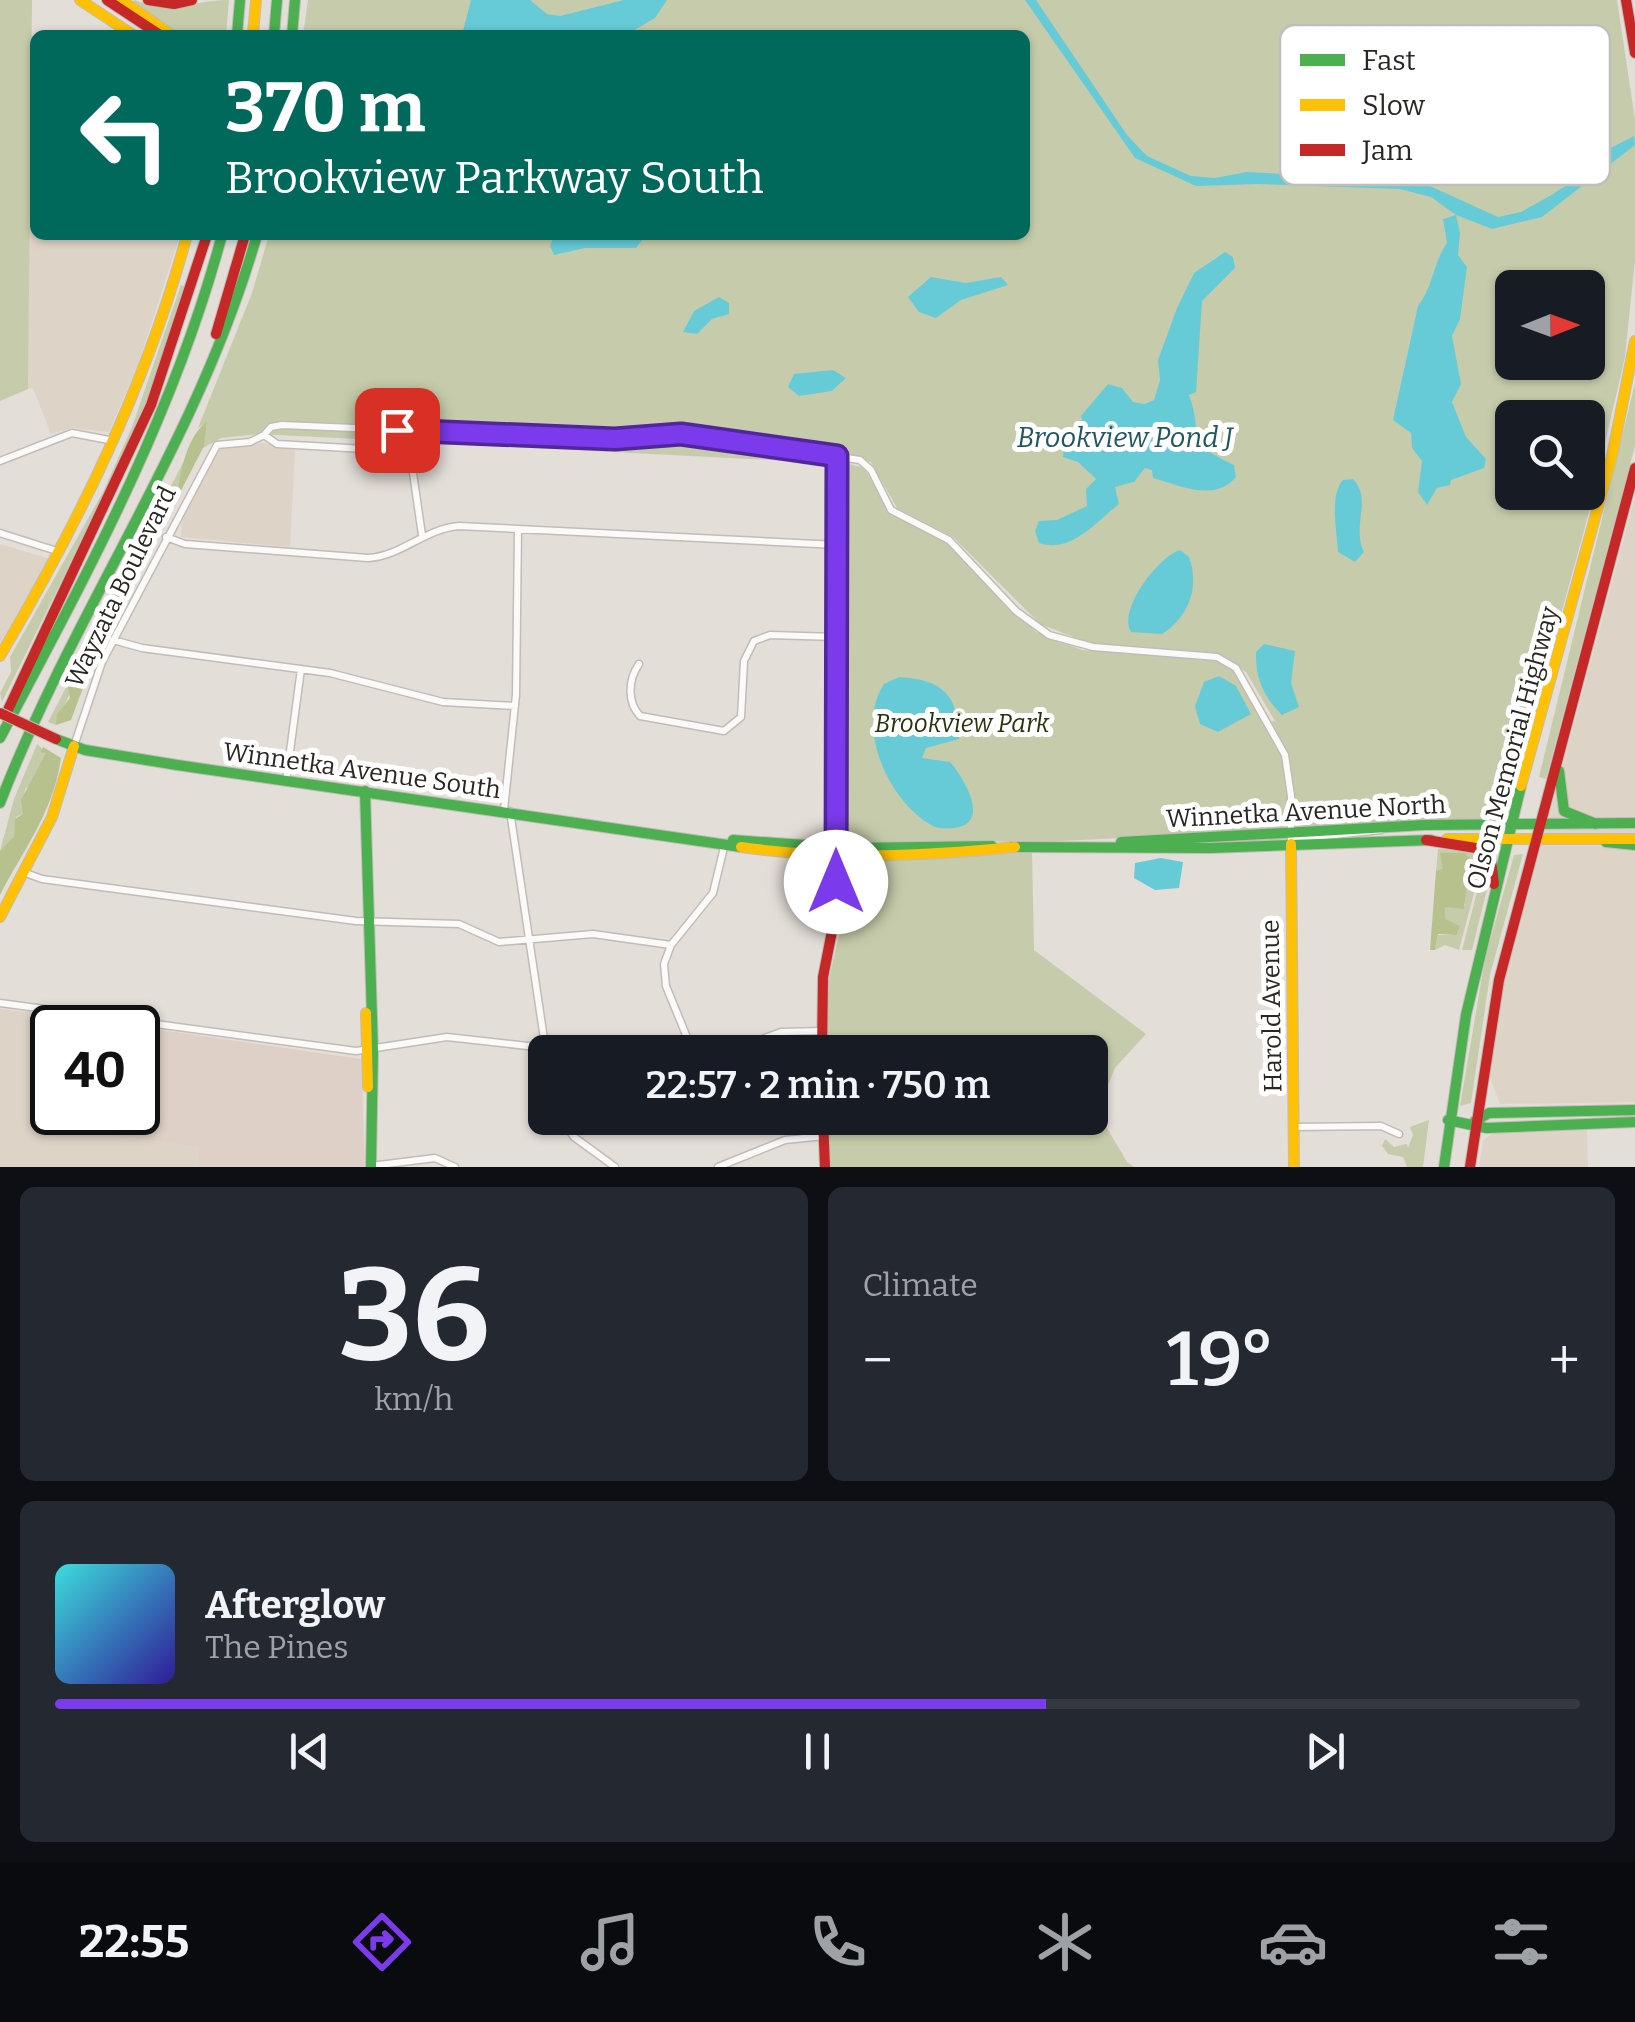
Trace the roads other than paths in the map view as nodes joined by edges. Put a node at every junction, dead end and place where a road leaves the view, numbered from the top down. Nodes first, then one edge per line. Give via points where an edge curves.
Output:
1 (80, 0) edge
2 (108, 0) edge
3 (122, 0) edge
4 (148, 0) edge
5 (192, 0) edge
6 (232, 0) edge
7 (240, 0) edge
8 (256, 0) edge
9 (277, 0) edge
10 (1626, 0) edge
11 (295, 4) edge
12 (125, 30) edge
13 (153, 30) edge
14 (165, 30) edge
15 (229, 30) edge
16 (237, 30) edge
17 (253, 30) edge
18 (274, 30) edge
19 (292, 30) edge
20 (1635, 52) edge
21 (184, 240) edge
22 (203, 240) edge
23 (221, 240) edge
24 (243, 240) edge
25 (256, 240) edge
26 (1635, 341) edge
27 (264, 436) junction
28 (180, 437) junction
29 (116, 442) junction
30 (837, 456) junction
31 (0, 462) edge
32 (1635, 468) edge
33 (1635, 486) edge
34 (1626, 509) junction
35 (518, 529) junction
36 (0, 533) edge
37 (422, 535) junction
38 (166, 537) junction
39 (836, 544) junction
40 (61, 553) junction
41 (836, 637) junction
42 (113, 640) junction
43 (0, 656) edge
44 (639, 664) dead end
45 (300, 669) junction
46 (515, 706) junction
47 (0, 714) edge
48 (0, 734) edge
49 (74, 746) junction
50 (1559, 757) junction
51 (286, 780) junction
52 (365, 791) junction
53 (0, 803) edge
54 (507, 811) junction
55 (1635, 823) edge
56 (1513, 824) junction
57 (1596, 824) junction
58 (1540, 825) junction
59 (1291, 838) junction
60 (1510, 839) junction
61 (1426, 840) junction
62 (1536, 840) junction
63 (725, 841) junction
64 (1635, 842) edge
65 (835, 852) junction
66 (22, 872) junction
67 (1494, 892) junction
68 (0, 917) edge
69 (367, 921) junction
70 (529, 942) junction
71 (671, 945) junction
72 (0, 1002) edge
73 (822, 1031) junction
74 (544, 1035) edge
75 (687, 1035) edge
76 (773, 1035) edge
77 (822, 1035) edge
78 (528, 1048) edge
79 (369, 1051) junction
80 (1635, 1110) edge
81 (1448, 1120) junction
82 (1474, 1122) junction
83 (1635, 1122) edge
84 (1294, 1127) junction
85 (1398, 1134) dead end
86 (574, 1135) edge
87 (824, 1136) joint
88 (371, 1167) edge
89 (456, 1167) edge
90 (615, 1167) edge
91 (718, 1167) edge
92 (825, 1167) edge
93 (1294, 1167) edge
94 (1444, 1167) edge
95 (1470, 1167) edge

1 - 12 main road
2 - 13 main road
3 - 14 main road
4 - 5 main road
6 - 15 main road
7 - 16 main road
8 - 17 main road
9 - 18 main road
10 - 20 main road
11 - 19 main road
21 - 29 main road
22 - 48 main road via 182,319 136,441 13,694
23 - 48 main road via 193,337 150,445
24 - 28 main road
25 - 28 main road
26 - 56 main road, Olson Memorial Highway via 1617,437
27 - 30 street via 282,425 615,439 672,433
27 - 37 street via 278,444 404,453 412,466
27 - 38 street, Wayzata Boulevard via 217,445
28 - 53 main road
29 - 31 street via 72,432
29 - 40 main road
30 - 39 street
30 - 59 street via 864,463 891,510 950,540 1016,611 1049,634 1081,646 1229,662 1249,684 1281,744
32 - 34 main road, Olson Memorial Highway
33 - 34 main road
34 - 50 main road, Olson Memorial Highway
35 - 37 street via 459,526
35 - 39 street
35 - 46 street
36 - 40 street
37 - 38 street via 386,556 368,558
38 - 42 street, Wayzata Boulevard
39 - 41 street
40 - 43 main road
41 - 44 street via 770,635 754,641 744,660 742,717 724,730 640,716 631,697
41 - 65 street
42 - 45 street
42 - 49 street, Wayzata Boulevard
45 - 46 street via 442,702
45 - 51 street
46 - 54 street
47 - 49 main road, Winnetka Avenue South, bridge
49 - 51 main road, Winnetka Avenue South
49 - 66 main road, Wayzata Boulevard via 52,817
50 - 57 main road via 1564,811
50 - 58 main road, Olson Memorial Highway
51 - 52 main road, Winnetka Avenue South
52 - 54 main road, Winnetka Avenue South
52 - 69 main road
54 - 63 main road, Winnetka Avenue South
54 - 70 street
55 - 57 main road, Winnetka Avenue North
56 - 58 main road, Winnetka Avenue North
56 - 59 main road, Winnetka Avenue North
56 - 60 main road, Olson Memorial Highway
57 - 58 main road, Winnetka Avenue North
58 - 62 main road, Olson Memorial Highway
59 - 61 main road, Winnetka Avenue North
59 - 65 main road, Winnetka Avenue North via 934,856
59 - 84 main road, Harold Avenue
60 - 61 main road, Winnetka Avenue North
60 - 62 main road, Winnetka Avenue North
60 - 67 main road, Olson Memorial Highway
61 - 67 main road via 1482,849 1492,866
62 - 64 main road, Winnetka Avenue North
62 - 82 main road, Olson Memorial Highway via 1496,994
63 - 65 main road, Winnetka Avenue South
63 - 71 street via 710,899
65 - 73 main road via 836,911 823,977
66 - 68 main road, Wayzata Boulevard
66 - 69 street via 42,880
67 - 81 main road, Olson Memorial Highway
69 - 70 street via 460,924 488,940
69 - 79 main road
70 - 71 street via 593,934
70 - 74 street
71 - 75 street via 665,981
72 - 79 street
73 - 76 street
73 - 77 main road
78 - 79 street via 447,1037
79 - 88 main road
80 - 82 main road via 1489,1113
81 - 82 main road
81 - 94 main road, Olson Memorial Highway
82 - 83 main road via 1486,1128
82 - 95 main road, Olson Memorial Highway
84 - 85 street via 1380,1126
84 - 93 main road, Harold Avenue
86 - 90 street
87 - 91 street via 779,1142
87 - 92 main road
88 - 89 street via 440,1158

